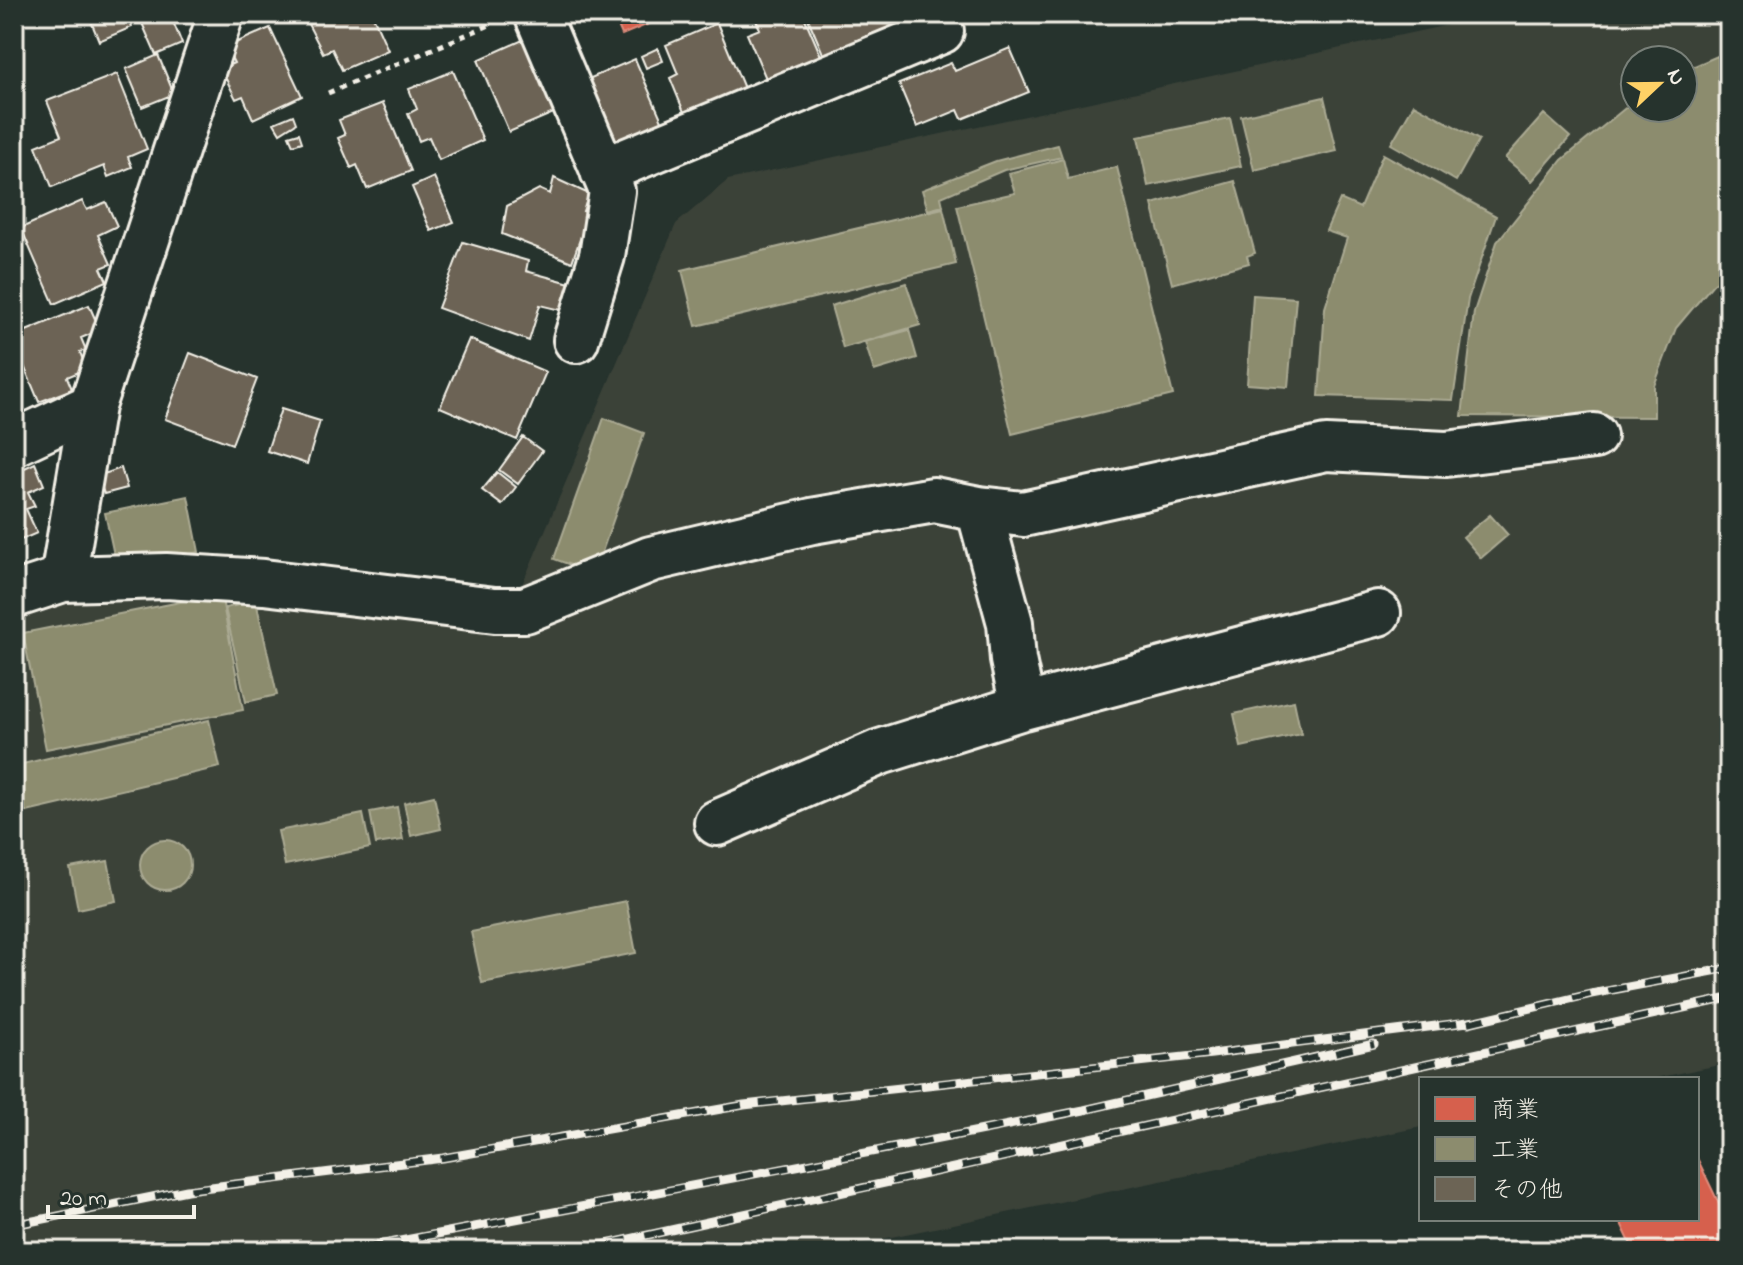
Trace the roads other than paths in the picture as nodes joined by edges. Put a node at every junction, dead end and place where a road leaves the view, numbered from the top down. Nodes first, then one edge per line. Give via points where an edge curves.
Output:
1 (221, 14) edge
2 (934, 14) edge
3 (519, 17) edge
4 (603, 171) junction
5 (576, 340) dead end
6 (92, 406) junction
7 (1594, 436) dead end
8 (14, 443) edge
9 (979, 509) junction
10 (63, 579) junction
11 (14, 595) edge
12 (1378, 613) dead end
13 (1023, 707) junction
14 (717, 823) dead end

1 - 6 street
2 - 4 street via 941,31
3 - 4 street
4 - 5 street via 612,191 602,256
6 - 8 street
6 - 10 street
7 - 9 street via 1446,454 1326,448 1023,514
9 - 10 street via 934,500 812,521 651,559 525,610 264,582 166,576
9 - 13 street via 1010,623
10 - 11 street
12 - 13 street
13 - 14 street via 880,752

